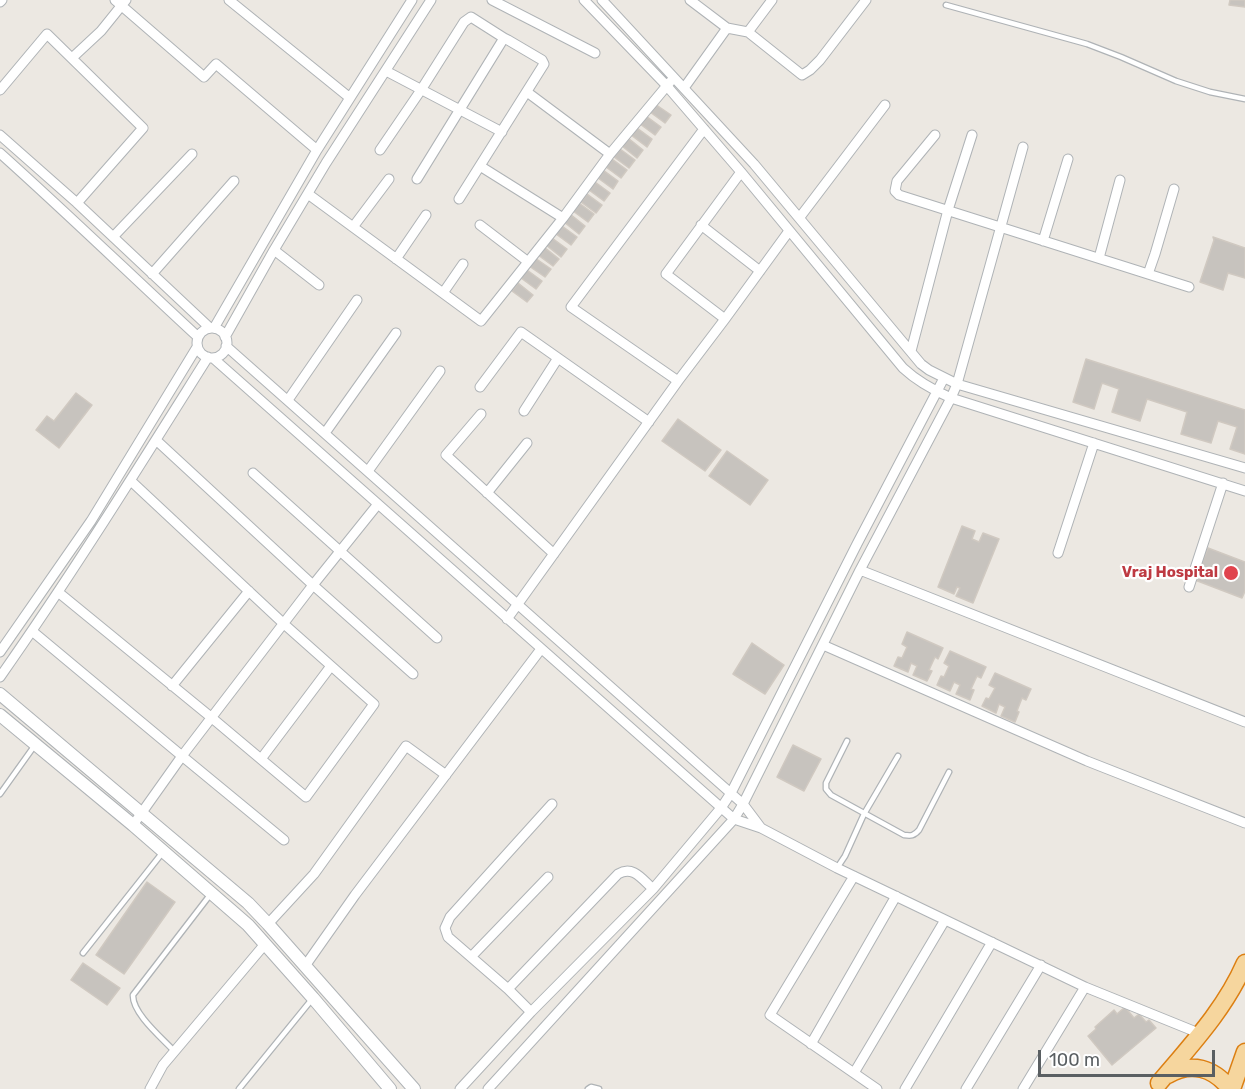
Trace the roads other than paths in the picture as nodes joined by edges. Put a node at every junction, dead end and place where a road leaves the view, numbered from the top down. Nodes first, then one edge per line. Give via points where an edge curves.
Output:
1 (229, 0) edge
2 (412, 0) edge
3 (431, 0) edge
4 (492, 0) edge
5 (584, 0) edge
6 (602, 0) edge
7 (690, 0) edge
8 (772, 0) edge
9 (866, 0) edge
10 (121, 2) edge
11 (946, 5) dead end
12 (727, 28) junction
13 (748, 32) junction
14 (504, 38) junction
15 (595, 54) dead end
16 (72, 58) junction
17 (386, 71) junction
18 (675, 78) junction
19 (666, 85) junction
20 (684, 88) junction
21 (0, 90) edge
22 (421, 90) junction
23 (527, 92) junction
24 (350, 98) junction
25 (1245, 99) edge
26 (885, 105) dead end
27 (459, 110) junction
28 (704, 129) junction
29 (502, 132) junction
30 (0, 135) edge
31 (935, 135) dead end
32 (972, 135) dead end
33 (1023, 147) dead end
34 (317, 150) junction
35 (380, 150) dead end
36 (0, 153) edge
37 (192, 154) dead end
38 (610, 154) junction
39 (1068, 159) dead end
40 (480, 166) junction
41 (741, 172) junction
42 (389, 179) dead end
43 (417, 179) dead end
44 (1120, 180) dead end
45 (234, 181) dead end
46 (1174, 189) dead end
47 (308, 194) junction
48 (459, 199) dead end
49 (77, 203) junction
50 (948, 210) junction
51 (426, 215) dead end
52 (562, 218) junction
53 (800, 218) junction
54 (480, 225) dead end
55 (701, 225) junction
56 (353, 227) junction
57 (1000, 227) junction
58 (789, 231) junction
59 (113, 237) junction
60 (1043, 241) junction
61 (274, 250) junction
62 (1099, 258) junction
63 (396, 259) junction
64 (527, 261) junction
65 (463, 264) dead end
66 (760, 271) junction
67 (152, 274) junction
68 (1148, 274) junction
69 (319, 285) dead end
70 (1188, 287) dead end
71 (443, 293) junction
72 (357, 300) dead end
73 (725, 319) junction
74 (212, 328) junction
75 (396, 333) dead end
76 (226, 341) junction
77 (198, 342) junction
78 (911, 351) junction
79 (210, 358) junction
80 (558, 358) junction
81 (440, 371) dead end
82 (944, 378) junction
83 (678, 381) junction
84 (957, 384) junction
85 (480, 387) dead end
86 (937, 392) junction
87 (951, 398) junction
88 (288, 400) junction
89 (524, 411) dead end
90 (481, 414) dead end
91 (649, 422) junction
92 (325, 433) junction
93 (156, 440) junction
94 (528, 443) dead end
95 (1094, 443) junction
96 (1245, 468) edge
97 (368, 471) junction
98 (253, 473) dead end
99 (131, 481) junction
100 (1223, 483) junction
101 (1245, 491) edge
102 (487, 493) junction
103 (378, 504) junction
104 (340, 552) junction
105 (1058, 553) dead end
106 (554, 554) junction
107 (860, 570) junction
108 (313, 585) junction
109 (1189, 587) dead end
110 (249, 591) junction
111 (58, 592) junction
112 (518, 604) junction
113 (507, 619) junction
114 (284, 624) junction
115 (32, 631) junction
116 (437, 638) dead end
117 (823, 645) junction
118 (541, 649) junction
119 (0, 651) edge
120 (796, 664) junction
121 (332, 666) junction
122 (809, 672) junction
123 (413, 674) dead end
124 (0, 677) edge
125 (172, 686) junction
126 (0, 694) edge
127 (0, 715) edge
128 (212, 718) junction
129 (1245, 722) edge
130 (848, 741) dead end
131 (36, 744) junction
132 (182, 756) junction
133 (898, 756) dead end
134 (261, 759) junction
135 (949, 772) dead end
136 (446, 776) junction
137 (731, 793) junction
138 (0, 794) edge
139 (552, 804) dead end
140 (743, 804) junction
141 (721, 808) junction
142 (141, 813) junction
143 (864, 814) junction
144 (734, 819) junction
145 (1245, 823) edge
146 (133, 825) junction
147 (760, 828) junction
148 (284, 840) dead end
149 (164, 852) junction
150 (837, 868) junction
151 (854, 876) junction
152 (548, 877) dead end
153 (653, 889) junction
154 (212, 893) junction
155 (896, 896) junction
156 (945, 920) junction
157 (268, 924) junction
158 (992, 942) junction
159 (265, 944) junction
160 (83, 953) dead end
161 (471, 957) junction
162 (1245, 963) edge
163 (305, 966) junction
164 (1041, 966) junction
165 (1085, 987) junction
166 (508, 989) junction
167 (313, 998) junction
168 (531, 1012) junction
169 (1201, 1034) junction
170 (811, 1044) junction
171 (174, 1051) junction
172 (1245, 1052) edge
173 (854, 1073) junction
174 (1157, 1086) edge
175 (150, 1089) edge
176 (239, 1089) edge
177 (390, 1089) edge
178 (414, 1089) edge
179 (460, 1089) edge
180 (488, 1089) edge
181 (588, 1089) edge
182 (598, 1089) edge
183 (877, 1089) edge
184 (906, 1089) edge
185 (966, 1089) edge
186 (1023, 1089) edge
187 (1231, 1089) edge

1 - 24 street
2 - 24 street
3 - 17 street
4 - 15 street
5 - 19 street
6 - 18 street
7 - 12 street
8 - 13 street
9 - 13 street via 820,60 802,75
10 - 16 street via 101,31
10 - 34 street via 204,76 216,64
11 - 25 lane via 1087,44 1176,81
12 - 13 street
12 - 20 street
14 - 22 street via 471,17
14 - 23 street via 544,64
14 - 27 street
16 - 21 street via 47,34
16 - 49 street via 143,128
17 - 22 street
17 - 47 street
18 - 19 street
18 - 20 street
19 - 28 street
19 - 38 street
20 - 53 street
22 - 27 street
22 - 35 street
23 - 29 street
23 - 38 street
24 - 34 street
26 - 53 street
27 - 29 street
27 - 43 street
28 - 41 street
28 - 83 street via 571,307
29 - 40 street
30 - 49 street
31 - 50 street via 897,181 896,191
32 - 50 street
33 - 57 street
34 - 74 street
36 - 77 street
37 - 59 street
38 - 52 street
39 - 60 street
40 - 48 street
40 - 52 street
41 - 55 street
41 - 58 street
42 - 56 street
44 - 62 street
45 - 67 street
46 - 68 street
47 - 56 street
47 - 61 street
49 - 59 street
50 - 57 street
50 - 78 street
51 - 63 street
52 - 64 street
53 - 78 street
54 - 64 street
55 - 66 street
55 - 73 street via 666,274
56 - 63 street
57 - 60 street
57 - 84 street
58 - 66 street
58 - 86 street via 903,368
59 - 67 street
60 - 62 street
61 - 69 street
61 - 76 street
62 - 68 street
63 - 71 street
64 - 71 street via 481,321
65 - 71 street
66 - 73 street
67 - 74 street
68 - 70 street
72 - 88 street
73 - 83 street
74 - 76 street via 222,333
74 - 77 street via 201,333
75 - 92 street
76 - 79 street via 222,354
76 - 88 street
77 - 79 street via 200,352
77 - 119 street via 91,521
78 - 82 street via 921,364
79 - 93 street
79 - 103 street
80 - 85 street via 521,332
80 - 89 street
80 - 91 street
81 - 97 street
82 - 84 street
82 - 86 street
83 - 91 street
84 - 87 street
84 - 96 street
86 - 87 street
86 - 120 street
87 - 95 street
87 - 107 street
88 - 92 street
90 - 102 street via 446,455
91 - 106 street
92 - 97 street
93 - 99 street
93 - 108 street
94 - 102 street
95 - 100 street
95 - 105 street
97 - 112 street
98 - 104 street
99 - 110 street
99 - 111 street
100 - 101 street
100 - 109 street
102 - 106 street
103 - 104 street
103 - 113 street
104 - 108 street
104 - 116 street
106 - 112 street
107 - 117 street
107 - 129 street
108 - 114 street
108 - 123 street
110 - 114 street
110 - 125 street
111 - 115 street
111 - 125 street
112 - 113 street
112 - 137 street
113 - 118 street
114 - 121 street
114 - 128 street
115 - 124 street
115 - 132 street
117 - 122 street
117 - 145 street via 1087,761
118 - 136 street
118 - 141 street
120 - 122 street
120 - 137 street
121 - 134 street
121 - 134 street via 374,704 306,797
122 - 140 street
125 - 128 street
126 - 142 street
127 - 131 street
128 - 132 street
128 - 134 street
130 - 143 lane via 826,789
131 - 138 lane
131 - 146 street
132 - 142 street
132 - 148 street
133 - 143 lane
135 - 143 lane via 915,835 903,835
136 - 157 street via 406,746 314,874
136 - 163 street
137 - 140 street
137 - 141 street
139 - 161 street via 446,923 445,933
140 - 144 street
140 - 147 street
141 - 144 street
141 - 153 street
142 - 146 street
142 - 157 street
143 - 150 lane
144 - 147 street
144 - 180 street
146 - 149 street
147 - 150 street
149 - 154 street
149 - 160 lane
150 - 151 street
151 - 155 street
151 - 170 street via 770,1015
152 - 161 street
153 - 166 street via 629,870 618,874
153 - 168 street
154 - 159 street
154 - 171 lane via 133,995 137,1011
155 - 156 street
155 - 170 street
156 - 158 street
156 - 173 street
157 - 163 street
158 - 164 street
158 - 184 street
159 - 167 street
159 - 171 street
161 - 166 street
162 - 169 highway via 1233,989
163 - 178 street
164 - 165 street
164 - 185 street
165 - 169 street
165 - 186 street
166 - 168 street
167 - 176 lane
167 - 177 street
168 - 179 street
169 - 174 highway
170 - 173 street
171 - 175 street
172 - 187 highway
173 - 183 street
174 - 187 highway via 1170,1073 1197,1068 1211,1071
181 - 182 lane

